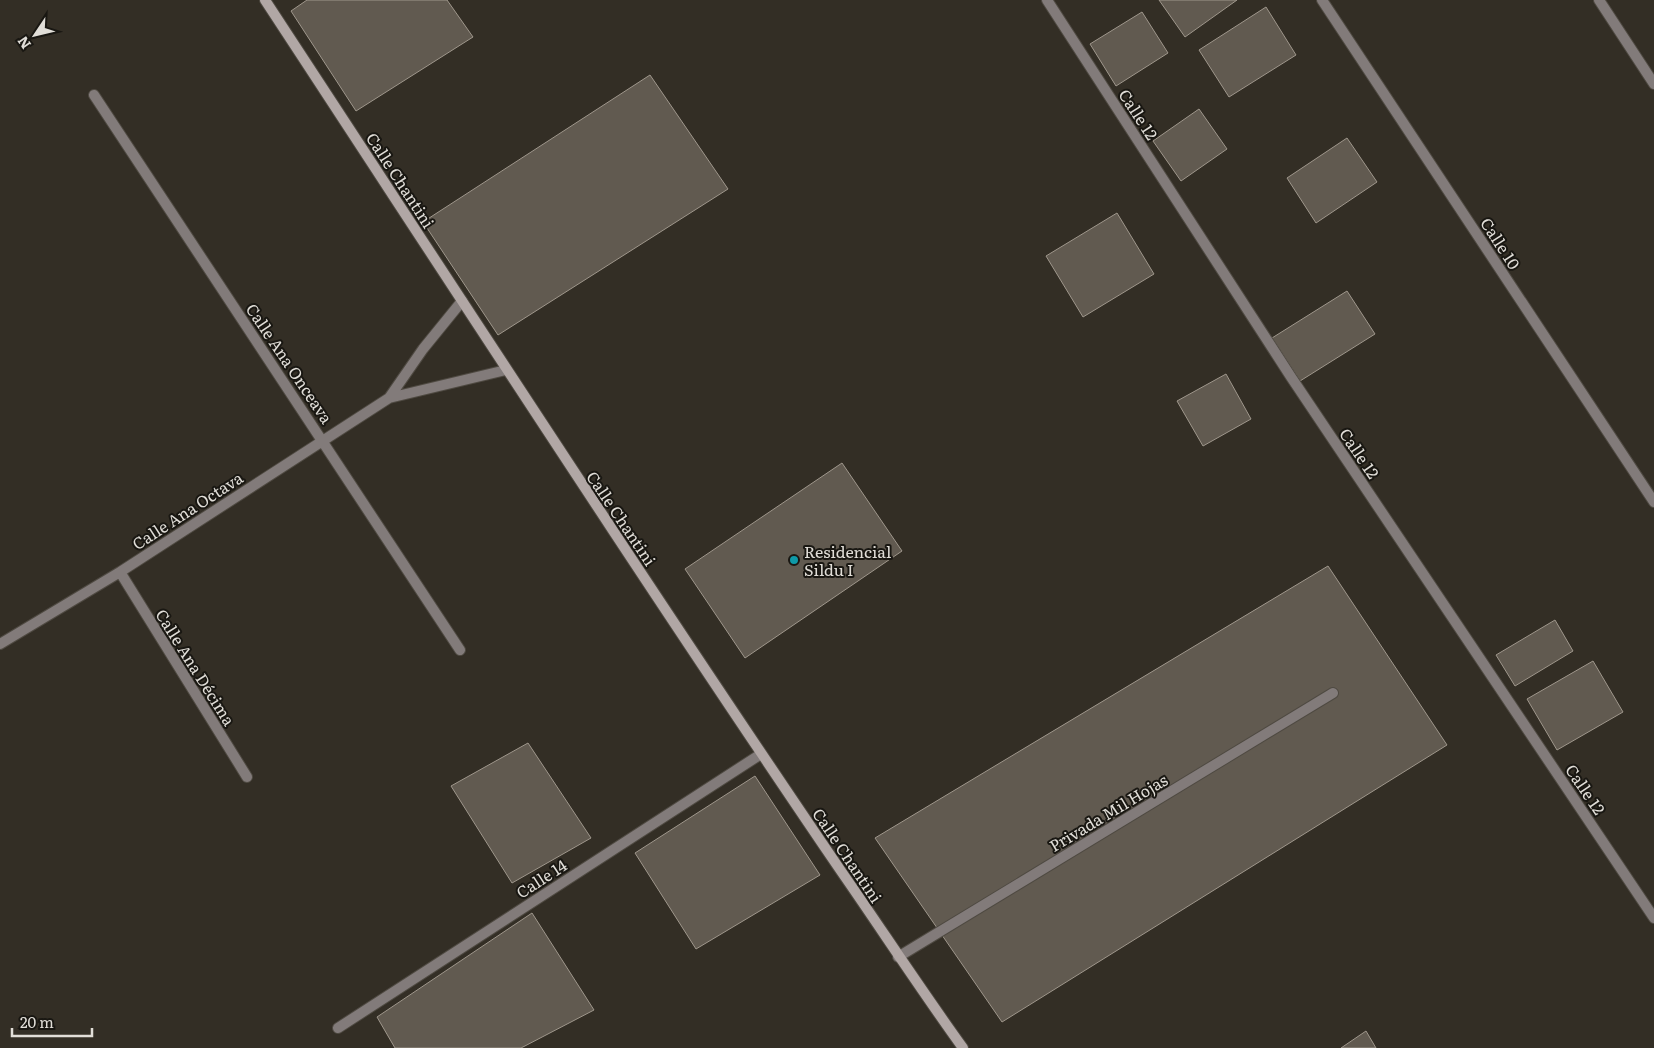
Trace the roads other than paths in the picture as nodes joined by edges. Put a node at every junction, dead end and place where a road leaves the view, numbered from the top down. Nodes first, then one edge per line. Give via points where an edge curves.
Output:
1 (265, 0) edge
2 (1047, 0) edge
3 (1322, 0) edge
4 (1599, 0) edge
5 (1654, 84) edge
6 (94, 95) dead end
7 (462, 301) junction
8 (506, 370) junction
9 (389, 398) junction
10 (322, 439) junction
11 (1654, 502) edge
12 (120, 572) junction
13 (0, 644) edge
14 (460, 650) dead end
15 (1333, 693) dead end
16 (761, 754) junction
17 (247, 777) dead end
18 (1654, 918) edge
19 (898, 957) junction
20 (338, 1028) dead end
21 (963, 1048) edge

1 - 7 street, Calle Chantini
2 - 18 street, Calle 12 via 1291,377
3 - 11 street, Calle 10
4 - 5 street
6 - 10 street, Calle Ana Onceava
7 - 8 street, Calle Chantini
7 - 9 street, Calle Ana Octava
8 - 9 street, Calle Ana Octava
8 - 16 street, Calle Chantini
9 - 10 street, Calle Ana Octava
10 - 12 street, Calle Ana Octava
10 - 14 street, Calle Ana Onceava
12 - 13 street, Calle Ana Octava
12 - 17 street, Calle Ana Décima
15 - 19 street, Privada Mil Hojas
16 - 19 street, Calle Chantini
16 - 20 street, Calle 14
19 - 21 street, Calle Chantini

